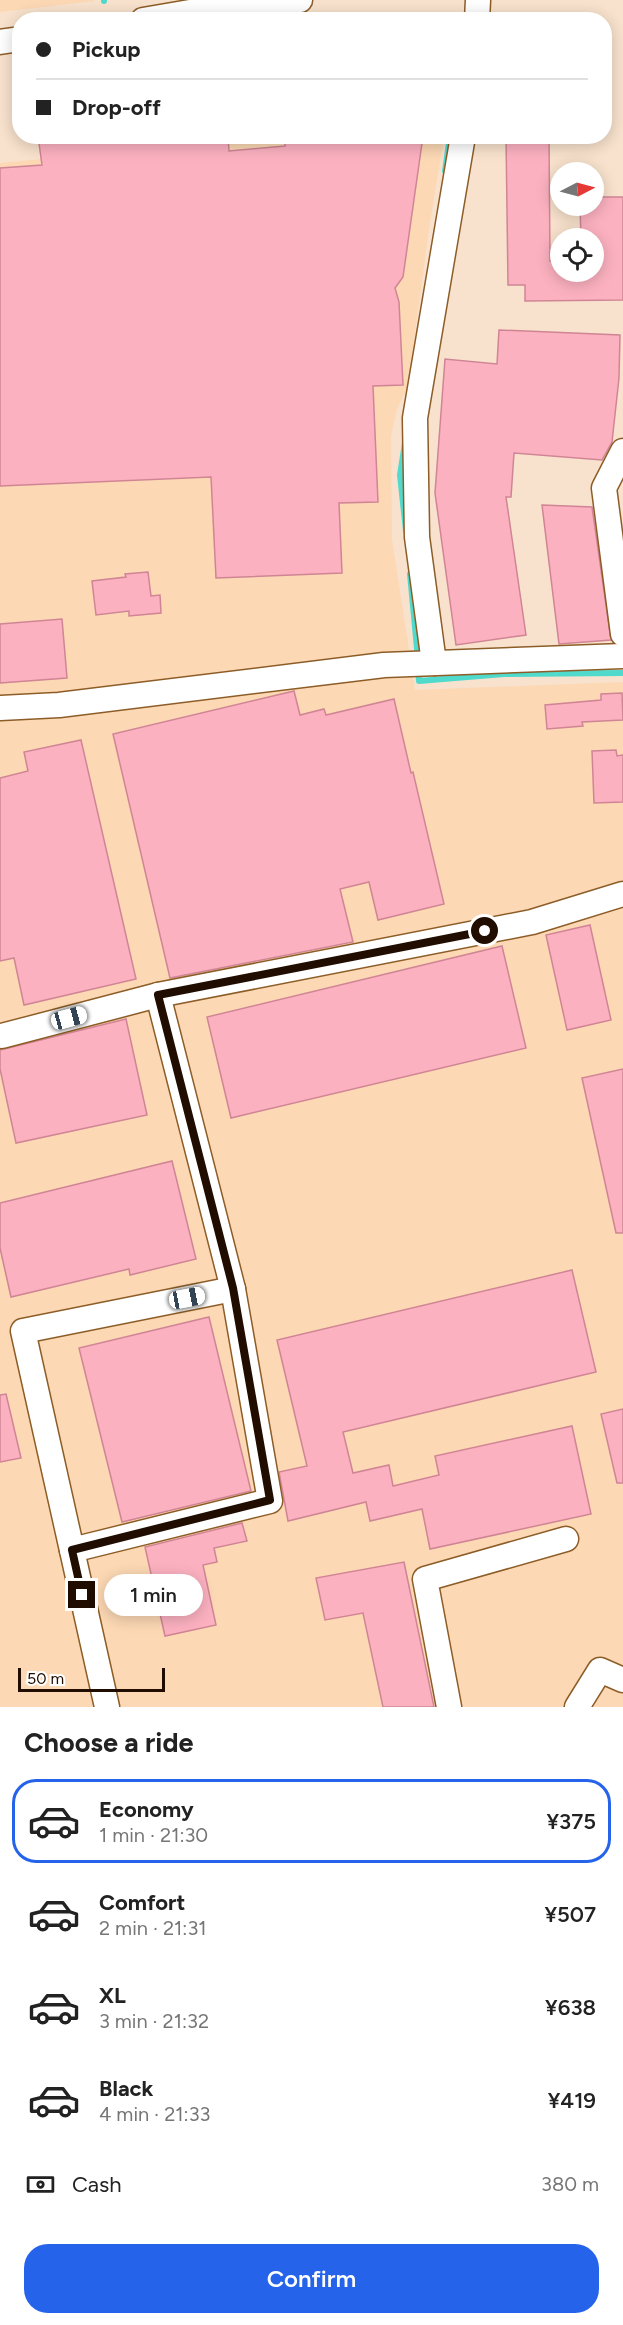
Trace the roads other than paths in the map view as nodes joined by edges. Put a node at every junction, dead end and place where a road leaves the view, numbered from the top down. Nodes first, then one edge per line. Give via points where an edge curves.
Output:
1 (300, 0) edge
2 (190, 12) edge
3 (462, 144) edge
4 (623, 451) edge
5 (623, 634) edge
6 (623, 656) edge
7 (434, 663) junction
8 (0, 708) edge
9 (623, 894) edge
10 (158, 995) junction
11 (2, 1036) dead end
12 (233, 1288) junction
13 (566, 1539) dead end
14 (72, 1550) junction
15 (623, 1680) edge
16 (107, 1707) edge
17 (449, 1707) edge
18 (577, 1707) edge

1 - 2 street
3 - 7 street via 415,418 417,537
4 - 5 street via 604,488
6 - 7 street
7 - 8 street via 384,665 59,705
9 - 10 street via 532,922
10 - 11 street
10 - 12 street
12 - 14 street via 270,1500
12 - 14 street via 23,1331
13 - 17 street via 425,1579
14 - 16 street
15 - 18 street via 600,1670

